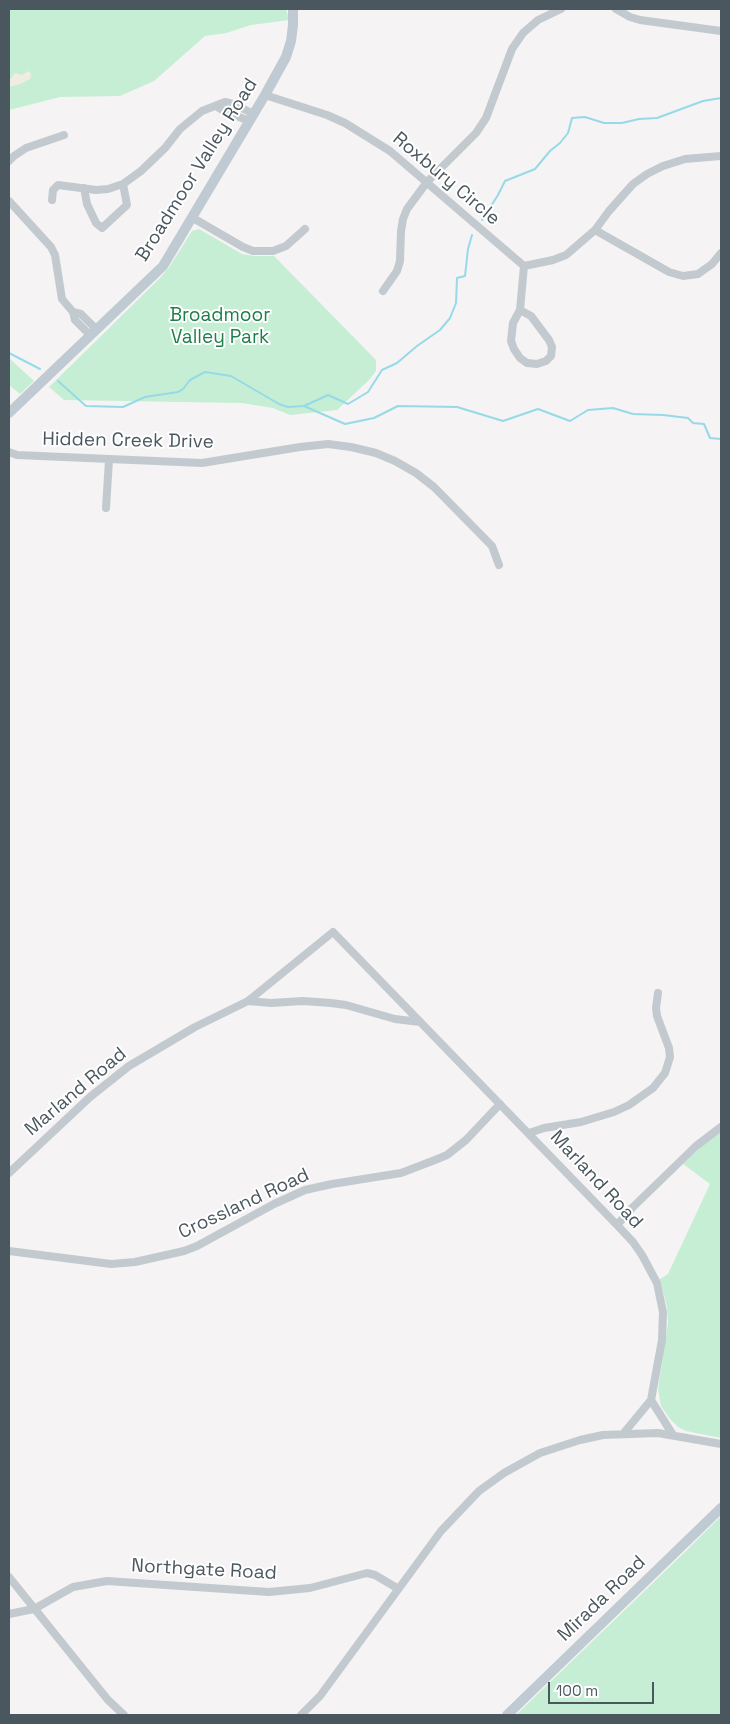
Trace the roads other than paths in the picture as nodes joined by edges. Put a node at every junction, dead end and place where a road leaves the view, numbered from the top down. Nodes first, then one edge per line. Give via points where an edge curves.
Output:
1 (293, 9) edge
2 (561, 9) edge
3 (616, 9) edge
4 (721, 31) edge
5 (265, 95) junction
6 (252, 118) junction
7 (64, 135) dead end
8 (721, 156) edge
9 (9, 162) edge
10 (427, 182) junction
11 (123, 184) junction
12 (84, 188) junction
13 (52, 200) dead end
14 (9, 201) edge
15 (193, 218) junction
16 (306, 230) dead end
17 (595, 230) junction
18 (721, 253) edge
19 (524, 266) junction
20 (383, 291) dead end
21 (520, 310) junction
22 (93, 332) junction
23 (9, 413) edge
24 (9, 452) edge
25 (109, 460) junction
26 (106, 508) dead end
27 (498, 564) dead end
28 (658, 993) dead end
29 (248, 1001) junction
30 (420, 1022) junction
31 (500, 1104) junction
32 (721, 1126) edge
33 (528, 1133) junction
34 (9, 1173) edge
35 (617, 1225) junction
36 (9, 1251) edge
37 (651, 1400) junction
38 (623, 1434) junction
39 (673, 1435) junction
40 (721, 1444) edge
41 (721, 1508) edge
42 (9, 1577) edge
43 (397, 1588) junction
44 (34, 1609) junction
45 (9, 1614) edge
46 (124, 1715) edge
47 (300, 1715) edge
48 (507, 1715) edge

1 - 5 street, Broadmoor Valley Road via 291,41 286,57
2 - 10 street via 538,20 523,33 512,48 486,118 476,133
3 - 4 street via 640,20
5 - 6 street, Broadmoor Valley Road
5 - 10 street, Roxbury Circle via 345,123 390,151
6 - 11 street via 216,106 198,113 141,171
6 - 15 street, Broadmoor Valley Road
7 - 9 street via 26,148
8 - 17 street via 685,159 647,174 633,184
10 - 19 street, Roxbury Circle
10 - 20 street via 403,219 400,261
11 - 12 street via 108,189
11 - 12 street via 126,206 102,228 96,223
12 - 13 street via 58,185 53,190
14 - 22 street via 51,248 62,299 73,312 75,320
15 - 16 street via 253,251 273,251
15 - 22 street, Broadmoor Valley Road via 163,266
17 - 18 street via 669,272 683,276 698,274
17 - 19 street via 566,255
19 - 21 street
21 - 21 street via 511,341 514,349 528,363 546,361 551,356 549,340 531,316
22 - 23 street, Broadmoor Valley Road
24 - 25 street, Hidden Creek Drive
25 - 26 street
25 - 27 street, Hidden Creek Drive via 202,463 328,444 376,453 396,461 434,487 492,546
28 - 33 street via 657,1016 670,1057 665,1074 653,1088 614,1112
29 - 30 street via 331,1003 395,1020
29 - 30 street, Marland Road via 333,932
29 - 34 street, Marland Road via 195,1027 129,1066 90,1097
30 - 31 street, Marland Road
31 - 33 street, Marland Road
31 - 36 street, Crossland Road via 466,1140 424,1166 402,1173 305,1190 184,1251 111,1264
32 - 35 street via 696,1146
33 - 35 street, Marland Road
35 - 37 street, Marland Road via 649,1266 657,1283 663,1312 662,1340
37 - 38 street
37 - 39 street
38 - 39 street
38 - 43 street via 559,1446 504,1473 454,1516
39 - 40 street
41 - 48 street, Mirada Road
42 - 44 street
43 - 44 street, Northgate Road via 368,1573 323,1586 288,1591 107,1581 73,1588
43 - 47 street via 320,1696
44 - 45 street, Northgate Road
44 - 46 street

